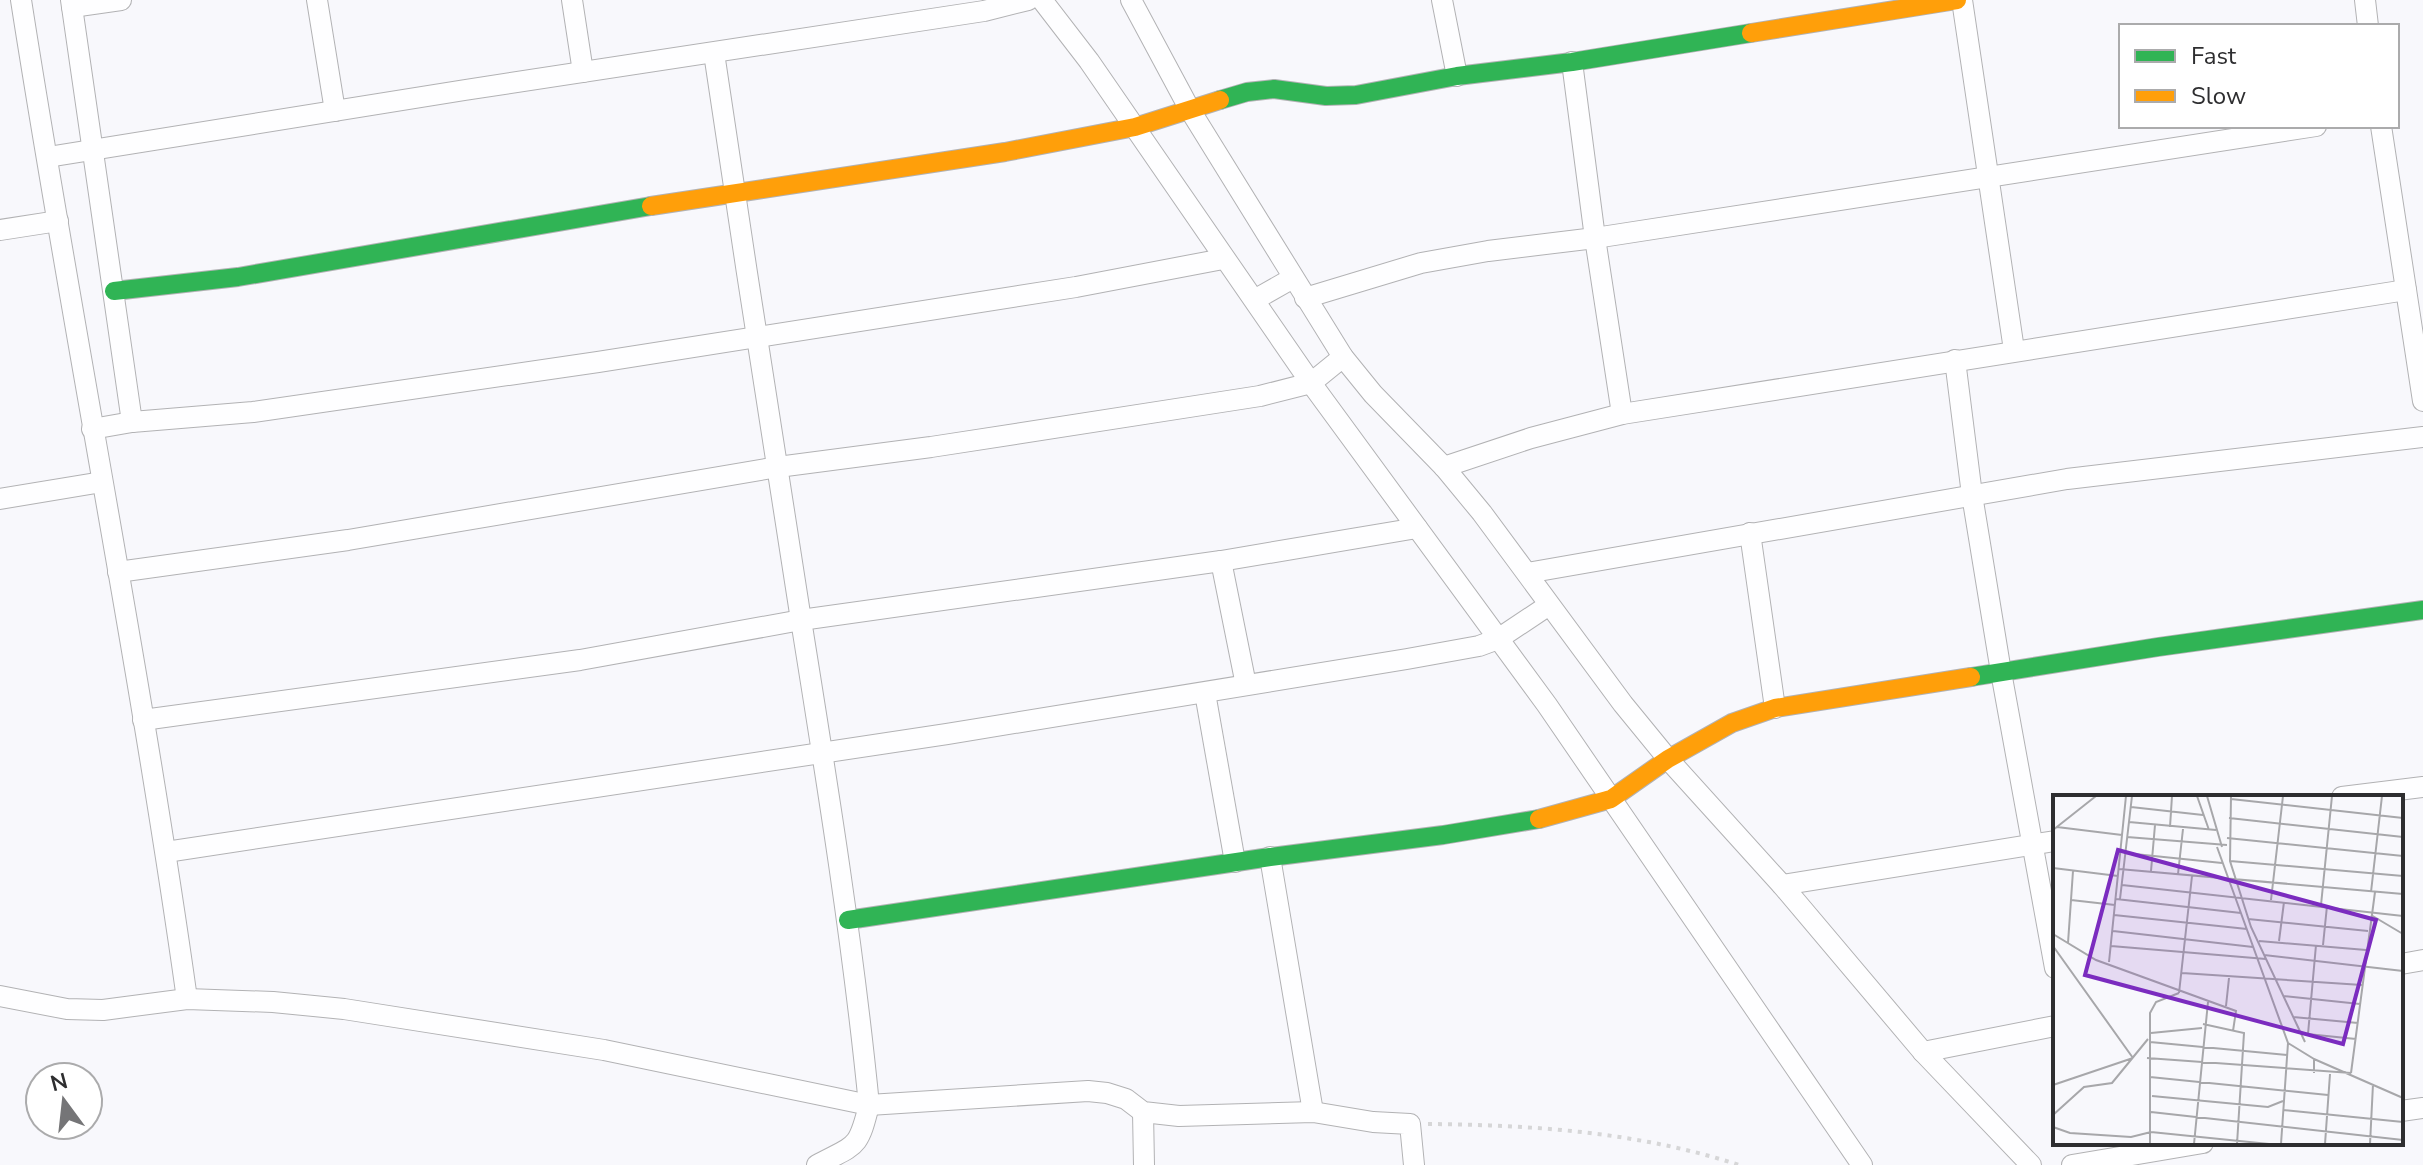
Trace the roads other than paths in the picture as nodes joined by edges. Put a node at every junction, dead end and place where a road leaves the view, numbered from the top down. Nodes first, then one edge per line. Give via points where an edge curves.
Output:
1 (21, 0) edge
2 (121, 0) edge
3 (317, 0) edge
4 (572, 0) edge
5 (1028, 0) edge
6 (1042, 0) edge
7 (1131, 0) edge
8 (1442, 0) edge
9 (1959, 0) edge
10 (2365, 0) edge
11 (71, 4) edge
12 (1902, 4) edge
13 (2368, 24) edge
14 (714, 53) junction
15 (1572, 62) junction
16 (583, 72) junction
17 (1457, 76) junction
18 (1190, 110) junction
19 (335, 111) junction
20 (1135, 127) junction
21 (2303, 128) edge
22 (2381, 128) edge
23 (94, 149) junction
24 (48, 157) junction
25 (1988, 177) junction
26 (733, 192) junction
27 (58, 221) junction
28 (0, 230) edge
29 (1595, 238) junction
30 (1223, 259) junction
31 (1293, 278) junction
32 (2406, 290) junction
33 (114, 291) junction
34 (1305, 298) junction
35 (1256, 299) junction
36 (757, 336) junction
37 (2014, 350) junction
38 (1343, 357) junction
39 (1955, 360) junction
40 (1311, 383) junction
41 (2423, 401) edge
42 (1622, 414) junction
43 (132, 422) junction
44 (92, 429) junction
45 (2423, 437) edge
46 (778, 467) junction
47 (1444, 467) junction
48 (102, 482) junction
49 (1972, 495) junction
50 (0, 499) edge
51 (1417, 528) junction
52 (1750, 533) junction
53 (1221, 561) junction
54 (118, 572) junction
55 (1527, 573) junction
56 (1549, 605) junction
57 (2423, 610) edge
58 (801, 620) junction
59 (1498, 639) junction
60 (2001, 672) junction
61 (1246, 685) junction
62 (1205, 693) junction
63 (1775, 708) junction
64 (143, 720) junction
65 (824, 752) junction
66 (1668, 759) junction
67 (2423, 787) edge
68 (2358, 795) edge
69 (1611, 799) junction
70 (2053, 841) edge
71 (2033, 844) junction
72 (166, 852) junction
73 (1270, 857) junction
74 (1235, 862) junction
75 (1782, 885) junction
76 (848, 920) junction
77 (2053, 957) edge
78 (2423, 960) edge
79 (2403, 964) edge
80 (0, 996) edge
81 (187, 999) junction
82 (2053, 1026) edge
83 (1923, 1052) junction
84 (869, 1105) junction
85 (2423, 1108) edge
86 (2403, 1111) edge
87 (1143, 1112) junction
88 (1313, 1112) junction
89 (2186, 1145) edge
90 (2083, 1157) edge
91 (817, 1165) edge
92 (1144, 1165) edge
93 (1414, 1165) edge
94 (1862, 1165) edge
95 (2031, 1165) edge

1 - 24 street
2 - 11 street
3 - 19 street
4 - 16 street
5 - 14 street
6 - 20 street
7 - 18 street
8 - 17 street
9 - 12 street
9 - 25 street
10 - 13 street
11 - 23 street
12 - 15 street
14 - 16 street
14 - 26 street
15 - 17 street
15 - 29 street
16 - 19 street
17 - 18 street via 1356,95 1247,92
18 - 20 street
18 - 31 street
19 - 23 street
20 - 26 street via 914,167
20 - 30 street
21 - 25 street
22 - 32 street
23 - 24 street
23 - 33 street
24 - 27 street
25 - 29 street
25 - 37 street
26 - 33 street via 238,277
26 - 36 street
27 - 28 street
27 - 44 street
29 - 34 street via 1421,263
29 - 42 street
30 - 35 street
30 - 36 street
31 - 34 street
31 - 35 street
32 - 37 street
32 - 41 street
33 - 43 street
34 - 38 street
35 - 40 street
36 - 43 street via 268,410
36 - 46 street
37 - 39 street
38 - 40 street
38 - 47 street
39 - 42 street
39 - 49 street
40 - 46 street via 1194,407
40 - 51 street
42 - 47 street
43 - 44 street
44 - 48 street
45 - 49 street
46 - 54 street via 348,540
46 - 58 street
47 - 55 street
48 - 50 street
48 - 54 street
49 - 52 street
49 - 60 street
51 - 53 street
51 - 59 street
52 - 55 street
52 - 63 street
53 - 58 street
53 - 61 street
54 - 64 street
55 - 56 street
56 - 59 street
56 - 66 street
57 - 60 street
58 - 64 street via 580,660
58 - 65 street
59 - 61 street
59 - 69 street
60 - 63 street
60 - 71 street
61 - 62 street
62 - 65 street
62 - 74 street
63 - 66 street via 1732,723
64 - 72 street
65 - 72 street
65 - 76 street
66 - 69 street
66 - 75 street
67 - 68 street
69 - 73 street via 1555,816
69 - 94 street
70 - 71 street
71 - 75 street
71 - 77 street
72 - 81 street
73 - 74 street
73 - 88 street
74 - 76 street
75 - 83 street
76 - 84 street
78 - 79 street
80 - 81 street via 103,1010
81 - 84 street via 273,1002 472,1028
82 - 83 street
83 - 95 street
84 - 87 street via 1088,1091 1126,1099
84 - 91 street via 855,1144
85 - 86 street
87 - 88 street
87 - 92 street
88 - 93 street via 1410,1124
89 - 90 street

